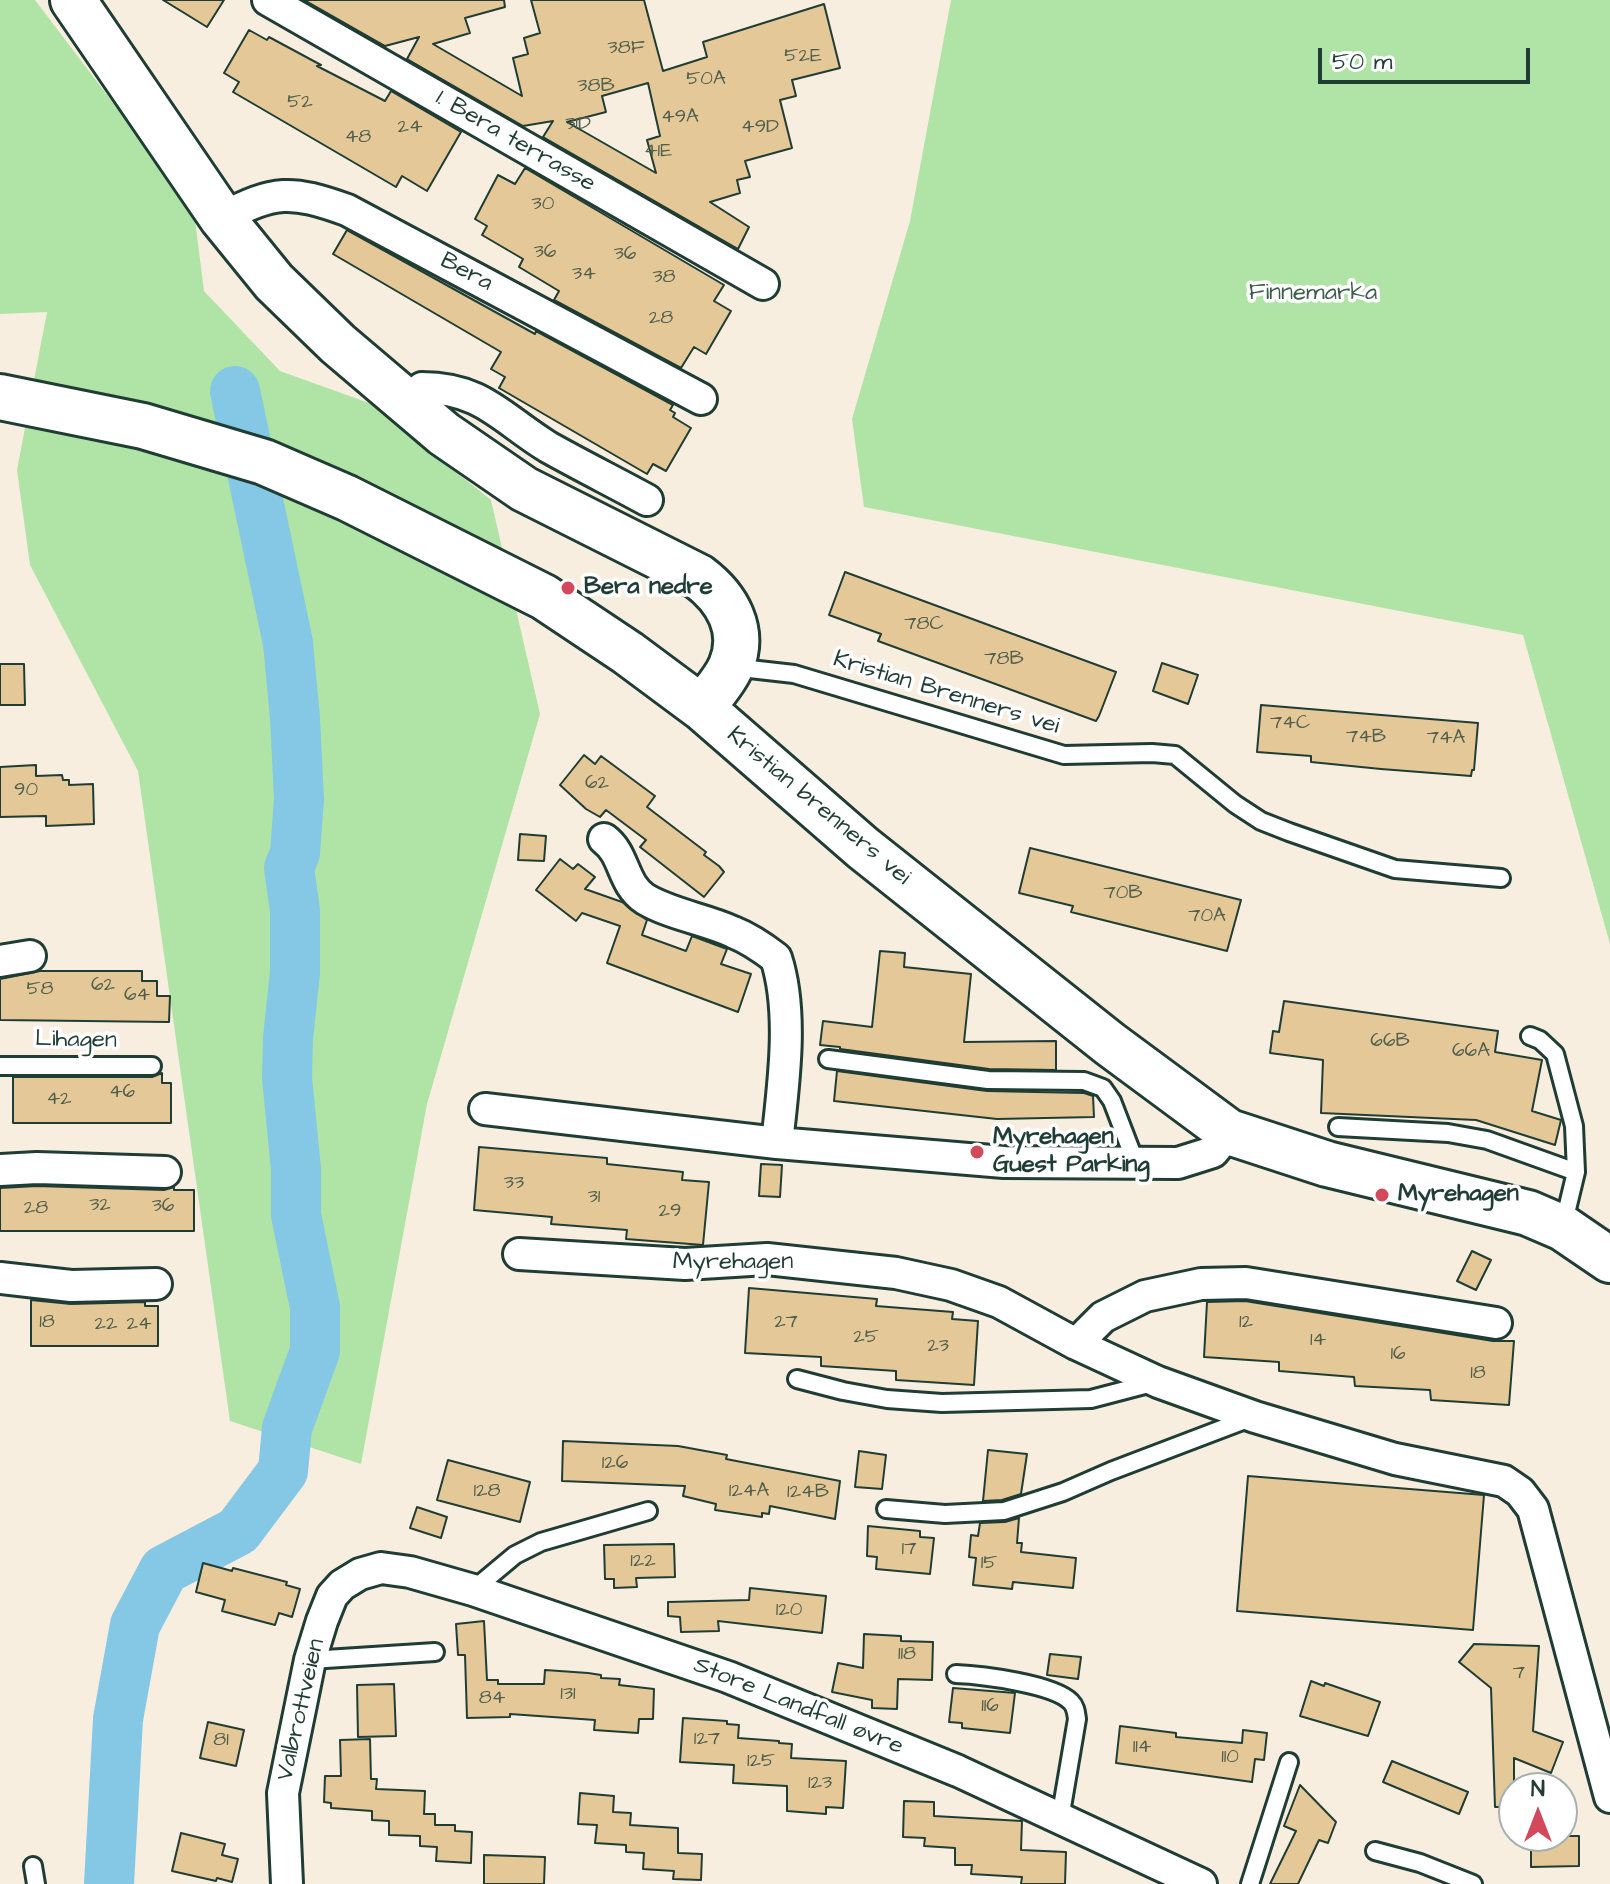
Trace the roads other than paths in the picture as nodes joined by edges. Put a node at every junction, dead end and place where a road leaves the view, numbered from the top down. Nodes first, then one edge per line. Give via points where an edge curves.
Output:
1 (73, 0) edge
2 (268, 0) edge
3 (222, 218) junction
4 (763, 284) dead end
5 (9, 398) edge
6 (701, 399) dead end
7 (407, 404) junction
8 (647, 500) dead end
9 (731, 667) junction
10 (702, 708) junction
11 (604, 839) dead end
12 (1501, 878) dead end
13 (30, 956) dead end
14 (0, 961) edge
15 (1530, 1036) dead end
16 (828, 1059) dead end
17 (0, 1066) edge
18 (152, 1066) dead end
19 (485, 1109) dead end
20 (1338, 1127) dead end
21 (1229, 1132) junction
22 (777, 1143) junction
23 (1135, 1161) junction
24 (0, 1170) edge
25 (165, 1172) dead end
26 (1576, 1172) junction
27 (1563, 1228) junction
28 (519, 1254) dead end
29 (1610, 1260) edge
30 (0, 1278) edge
31 (156, 1284) dead end
32 (1496, 1323) dead end
33 (1076, 1344) junction
34 (797, 1379) dead end
35 (1158, 1382) junction
36 (1255, 1417) junction
37 (886, 1509) dead end
38 (648, 1511) dead end
39 (381, 1568) joint
40 (473, 1590) junction
41 (435, 1652) dead end
42 (310, 1660) junction
43 (956, 1674) dead end
44 (1289, 1762) dead end
45 (1610, 1797) edge
46 (1060, 1819) junction
47 (1375, 1851) dead end
48 (33, 1866) dead end
49 (36, 1884) edge
50 (287, 1884) edge
51 (1201, 1884) edge
52 (1250, 1884) edge
53 (1473, 1884) edge

1 - 3 main road
2 - 4 street, 1. Bera terrasse
3 - 6 street, Bera via 278,195 311,197 347,210
3 - 7 main road via 274,282
5 - 10 main road, Kristian brenners vei via 143,426 264,462 347,498 544,597
7 - 8 street via 422,388 473,396 547,446
7 - 9 main road via 524,489 717,590 733,620
9 - 10 main road
9 - 12 lane, Kristian Brenners vei via 794,674 1064,755 1175,755 1235,804 1289,832 1395,869
10 - 21 main road, Kristian brenners vei via 863,848
11 - 22 street via 614,847 628,884 643,897 733,932 776,958 784,1018
13 - 14 street
15 - 26 lane via 1555,1054 1574,1126
16 - 23 lane via 988,1080 1084,1081 1103,1088 1112,1101
17 - 18 lane, Lihagen
19 - 22 street
20 - 26 lane via 1487,1140
21 - 23 street via 1213,1152 1178,1163
21 - 27 main road, Kristian brenners vei via 1327,1164 1528,1213
22 - 23 street via 1004,1162
24 - 25 street
26 - 27 lane
27 - 29 main road, Kristian brenners vei
28 - 33 street, Myrehagen via 685,1264 767,1259 896,1273 999,1302
30 - 31 street via 71,1286
32 - 33 street via 1246,1283 1201,1284 1145,1296 1103,1317
33 - 35 street, Myrehagen
34 - 35 lane via 873,1396 942,1403 1091,1399
35 - 36 street, Myrehagen
36 - 37 lane via 1004,1511
36 - 45 street, Myrehagen via 1395,1459 1504,1481 1520,1492 1533,1509 1544,1544
38 - 40 lane via 541,1542 515,1555
39 - 40 street, Store Landfall øvre
39 - 42 street, Valbrottveien via 360,1574 332,1596
40 - 46 street, Store Landfall øvre via 728,1677 958,1771
41 - 42 lane
42 - 50 street, Valbrottveien via 283,1793
43 - 46 lane via 995,1676 1070,1701 1077,1719
44 - 52 lane
46 - 51 street, Store Landfall øvre
47 - 53 lane
48 - 49 lane

